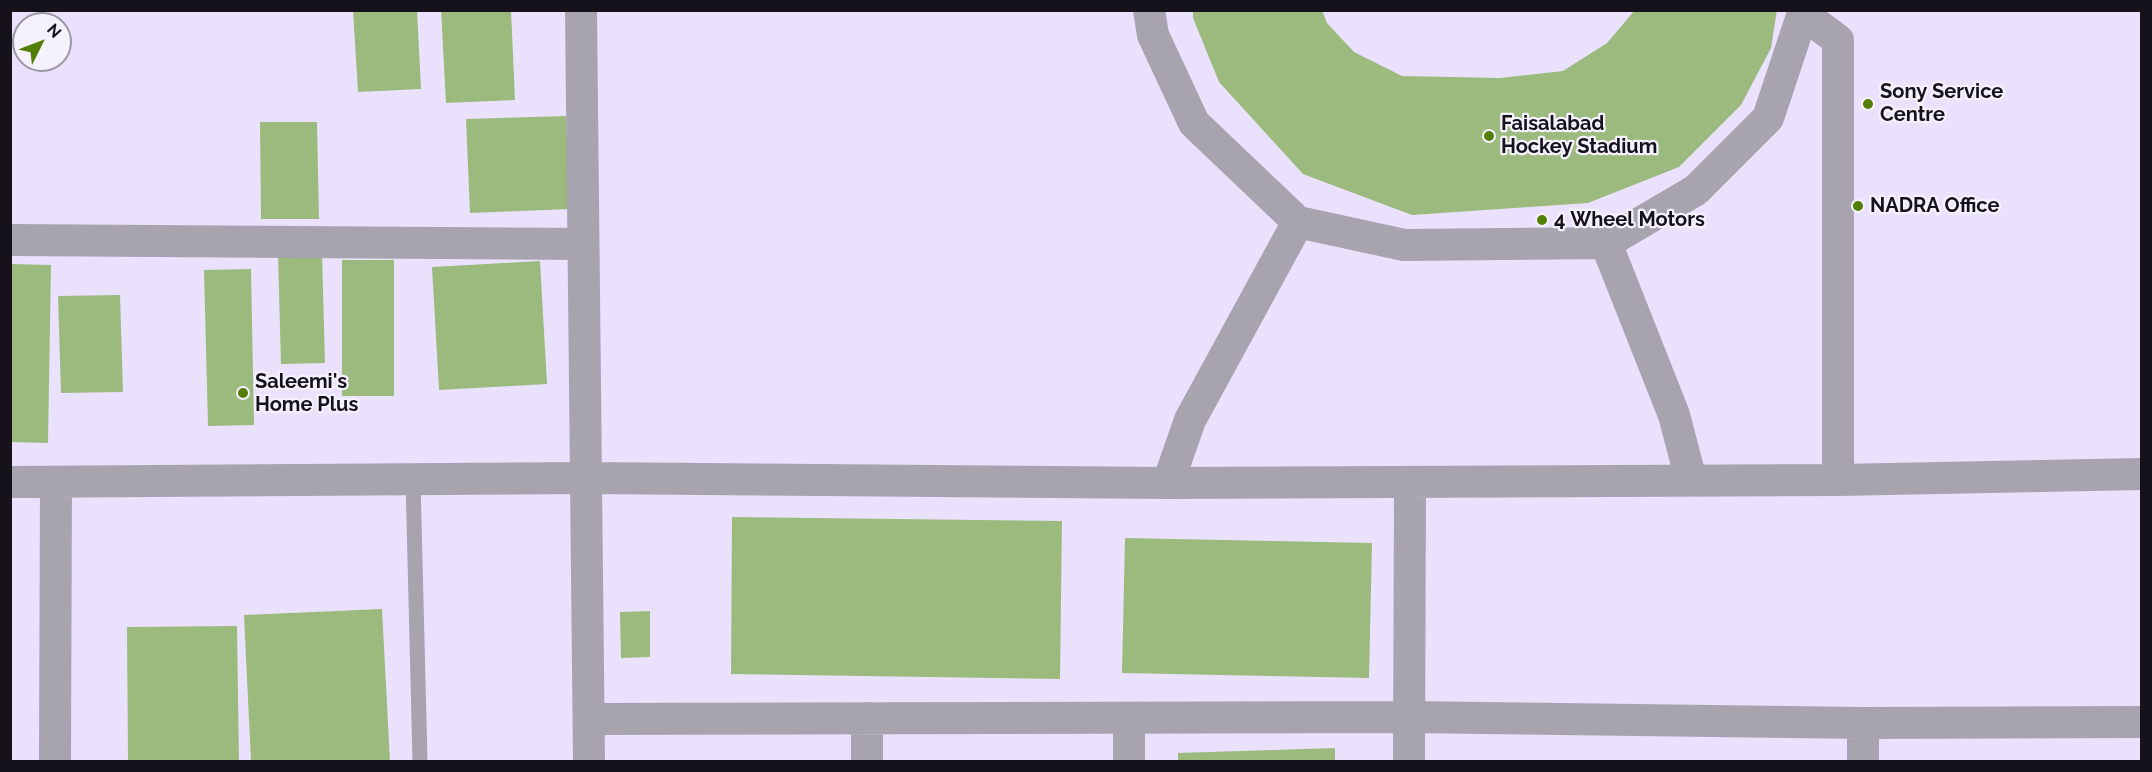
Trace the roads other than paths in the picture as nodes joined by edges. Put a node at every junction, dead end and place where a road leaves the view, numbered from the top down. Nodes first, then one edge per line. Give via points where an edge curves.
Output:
1 (581, 10) edge
2 (1149, 10) edge
3 (1804, 12) edge
4 (1298, 222) junction
5 (10, 240) edge
6 (1606, 243) junction
7 (583, 244) junction
8 (2142, 474) edge
9 (586, 478) junction
10 (413, 479) junction
11 (1691, 480) junction
12 (1838, 480) junction
13 (10, 482) edge
14 (1410, 482) junction
15 (56, 483) junction
16 (1168, 483) junction
17 (1409, 717) junction
18 (867, 718) junction
19 (1129, 718) junction
20 (589, 719) junction
21 (2142, 722) edge
22 (1863, 723) junction
23 (55, 762) edge
24 (420, 762) edge
25 (589, 762) edge
26 (867, 762) edge
27 (1129, 762) edge
28 (1409, 762) edge
29 (1863, 762) edge

1 - 7 street
2 - 4 street via 1153,35 1194,123
3 - 6 street via 1768,118 1696,190
3 - 12 street via 1838,40
4 - 6 street via 1404,245
4 - 16 street via 1190,420
5 - 7 street
6 - 11 street via 1674,416
7 - 9 street
8 - 12 street
9 - 10 street
9 - 16 street
9 - 20 street
10 - 15 street
10 - 24 lane
11 - 12 street
11 - 14 street
13 - 15 street
14 - 16 street
14 - 17 street
15 - 23 street
17 - 19 street
17 - 22 street
17 - 28 street
18 - 19 street
18 - 20 street
18 - 26 street
19 - 27 street
20 - 25 street
21 - 22 street
22 - 29 street

